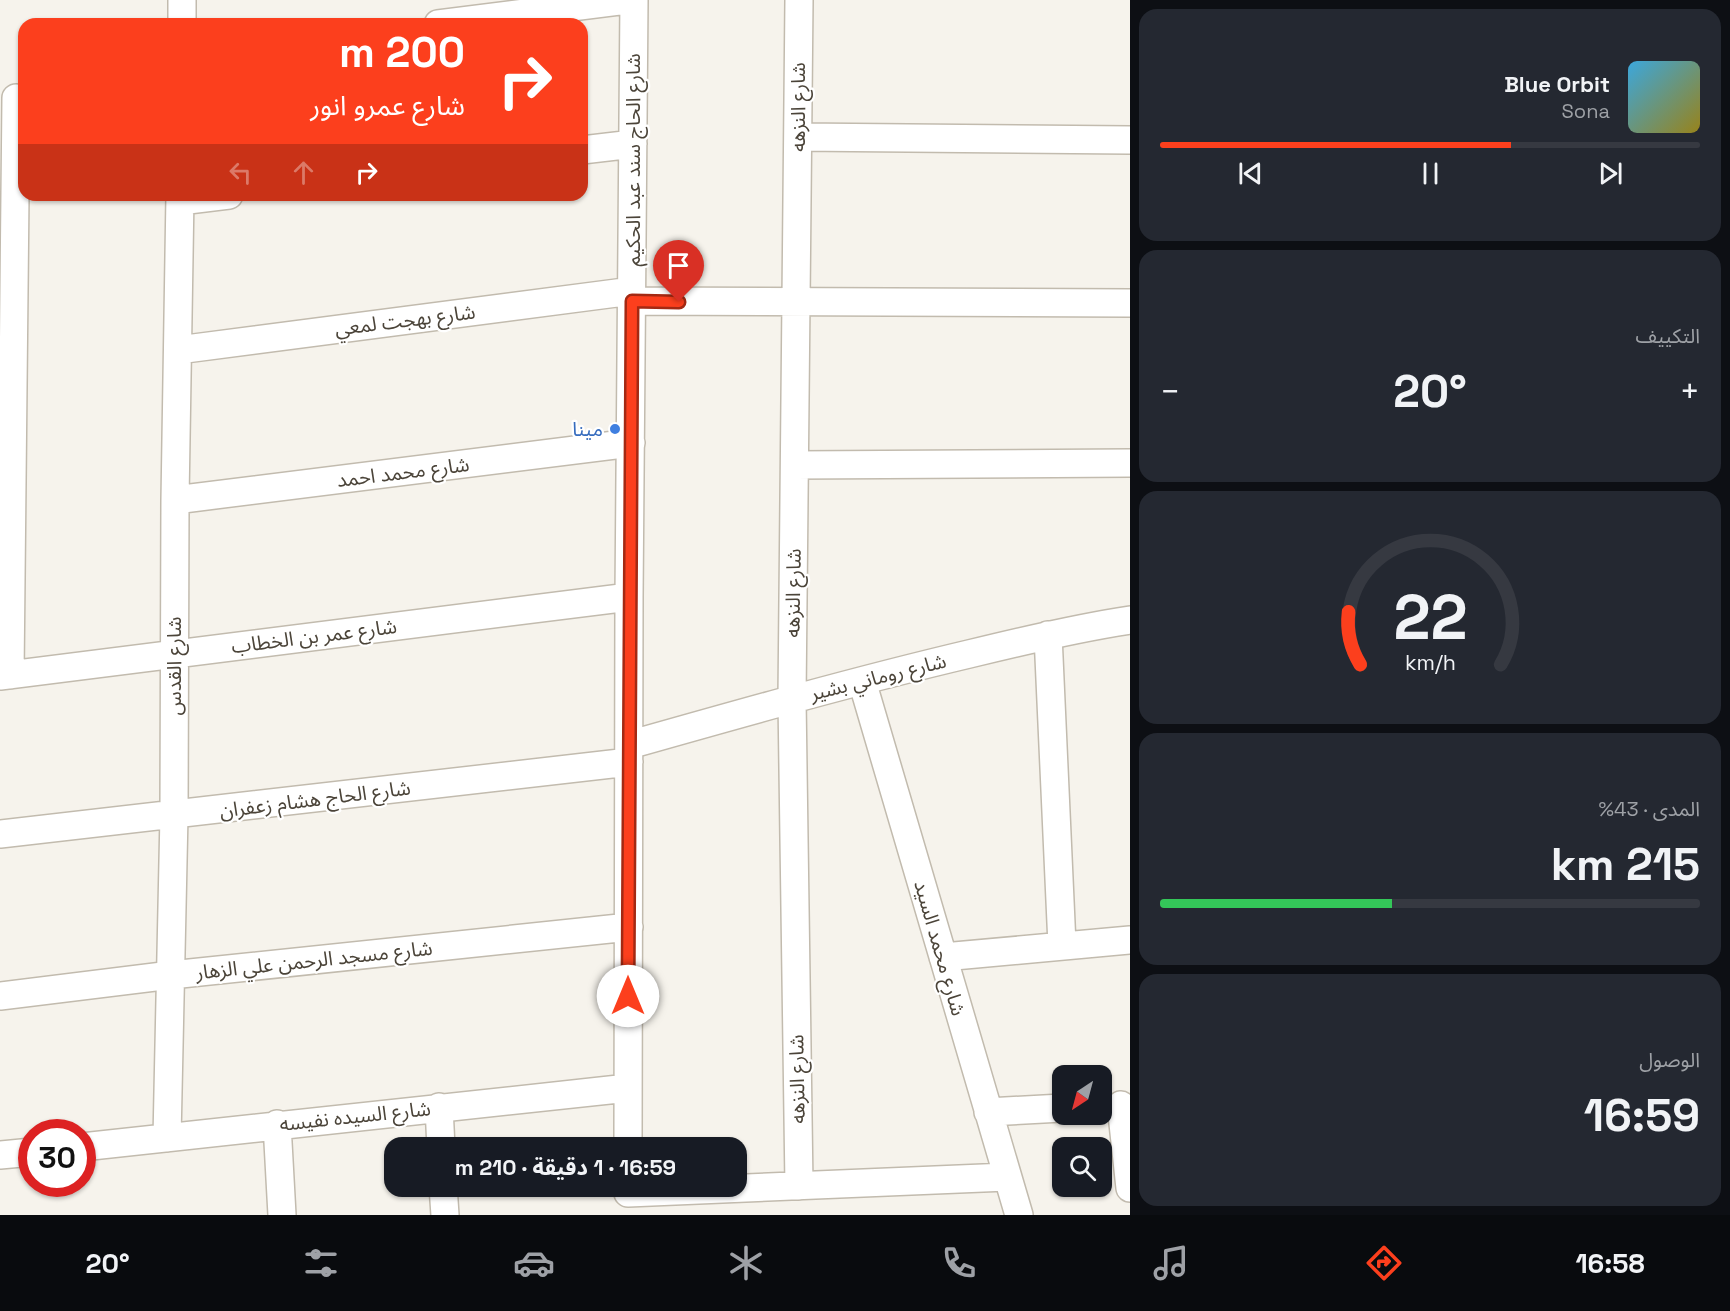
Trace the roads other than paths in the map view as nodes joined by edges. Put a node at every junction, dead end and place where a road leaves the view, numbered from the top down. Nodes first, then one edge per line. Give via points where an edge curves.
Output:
1 (182, 0) edge
2 (627, 0) edge
3 (634, 0) edge
4 (799, 0) edge
5 (182, 18) edge
6 (485, 18) edge
7 (13, 98) edge
8 (798, 136) junction
9 (1130, 140) edge
10 (633, 144) junction
11 (588, 149) edge
12 (180, 201) edge
13 (632, 296) junction
14 (797, 303) junction
15 (1130, 303) edge
16 (178, 350) junction
17 (631, 443) junction
18 (1130, 463) edge
19 (795, 465) junction
20 (175, 500) junction
21 (629, 597) junction
22 (1130, 620) edge
23 (1048, 635) junction
24 (174, 653) junction
25 (5, 676) edge
26 (862, 681) junction
27 (792, 699) junction
28 (629, 753) junction
29 (174, 815) junction
30 (0, 834) edge
31 (629, 927) junction
32 (1130, 940) edge
33 (1062, 945) junction
34 (943, 957) junction
35 (171, 975) junction
36 (0, 996) edge
37 (628, 1088) junction
38 (1118, 1105) edge
39 (439, 1107) junction
40 (1052, 1109) edge
41 (988, 1112) junction
42 (277, 1124) junction
43 (440, 1137) edge
44 (628, 1137) edge
45 (167, 1138) junction
46 (96, 1146) edge
47 (18, 1153) edge
48 (0, 1155) edge
49 (1008, 1177) junction
50 (799, 1186) junction
51 (1130, 1188) edge
52 (444, 1197) edge
53 (628, 1198) edge
54 (282, 1215) edge
55 (445, 1215) edge
56 (1019, 1215) edge

1 - 5 street
2 - 6 street
3 - 10 street, شارع الحاج سند عبد الحكيم
4 - 8 street, شارع النزهه
7 - 25 street
8 - 9 street
8 - 14 street, شارع النزهه
10 - 11 street
10 - 13 street, شارع الحاج سند عبد الحكيم
12 - 16 street, شارع القدس
13 - 14 street, شارع بهجت لمعي
13 - 16 street, شارع بهجت لمعي
13 - 17 street, شارع الحاج سند عبد الحكيم
14 - 15 street, شارع بهجت لمعي
14 - 19 street, شارع النزهه
16 - 20 street, شارع القدس
17 - 20 street, شارع محمد احمد
17 - 21 street, شارع الحاج سند عبد الحكيم
18 - 19 street
19 - 27 street, شارع النزهه
20 - 24 street, شارع القدس
21 - 24 street, شارع عمر بن الخطاب
21 - 28 street, شارع الحاج سند عبد الحكيم
22 - 23 street, شارع روماني بشير
23 - 26 street, شارع روماني بشير
23 - 33 street
24 - 25 street, شارع عمر بن الخطاب
24 - 29 street, شارع القدس
26 - 27 street, شارع روماني بشير
26 - 34 street, شارع محمد السيد
27 - 28 street, شارع روماني بشير
27 - 50 street, شارع النزهه
28 - 29 street, شارع الحاج هشام زعفران
28 - 31 street, شارع الحاج سند عبد الحكيم
29 - 30 street, شارع الحاج هشام زعفران
29 - 35 street, شارع القدس
31 - 35 street, شارع مسجد الرحمن علي الزهار
31 - 37 street, شارع الحاج سند عبد الحكيم
32 - 33 street
33 - 34 street
34 - 41 street, شارع محمد السيد
35 - 36 street, شارع مسجد الرحمن علي الزهار
35 - 45 street, شارع القدس
37 - 39 street, شارع السيده نفيسه
37 - 44 street, شارع الحاج سند عبد الحكيم
38 - 51 street
39 - 42 street, شارع السيده نفيسه
39 - 43 street
40 - 41 street
41 - 49 street, شارع محمد السيد
42 - 45 street, شارع السيده نفيسه
42 - 54 street
45 - 46 street, شارع السيده نفيسه
47 - 48 street
49 - 50 street
49 - 56 street, شارع محمد السيد
50 - 53 street
52 - 55 street

